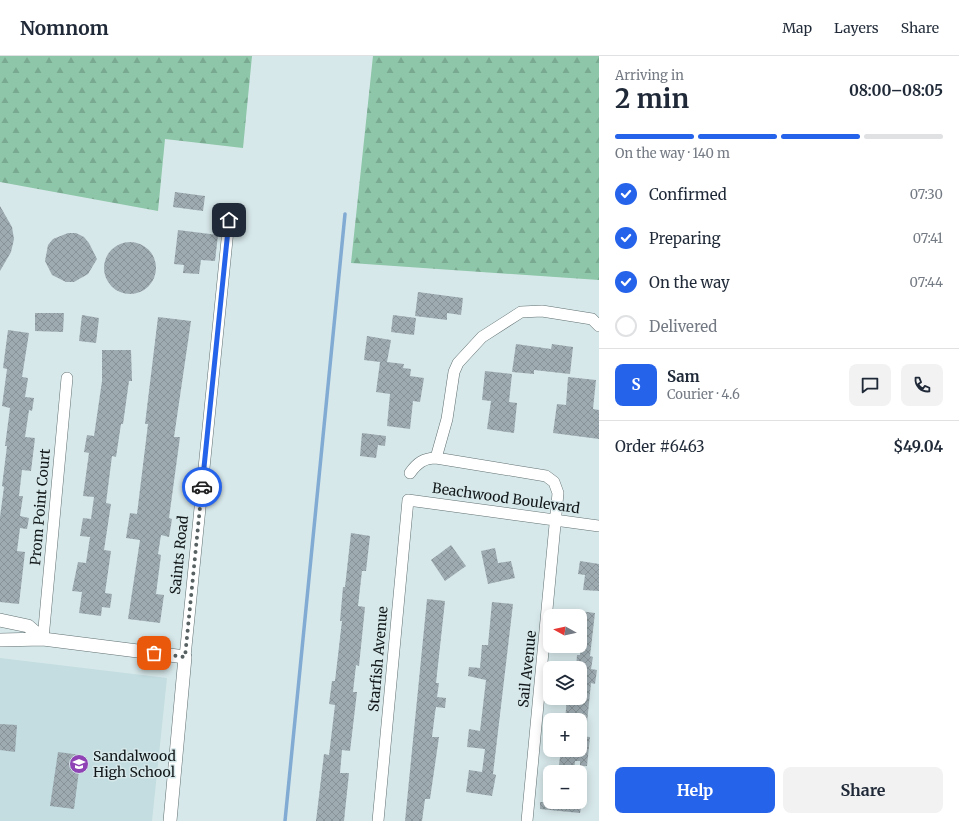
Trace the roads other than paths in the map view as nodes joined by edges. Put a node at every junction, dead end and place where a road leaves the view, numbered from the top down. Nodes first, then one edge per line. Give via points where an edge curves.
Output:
1 (229, 220) dead end
2 (599, 326) edge
3 (67, 378) dead end
4 (436, 458) junction
5 (410, 473) dead end
6 (408, 500) joint
7 (556, 520) junction
8 (599, 526) edge
9 (0, 620) edge
10 (43, 639) junction
11 (0, 640) edge
12 (185, 657) junction
13 (170, 821) edge
14 (378, 821) edge
15 (527, 821) edge

1 - 12 street, Saints Road
2 - 4 street via 592,319 542,311 521,312 482,337 466,352 454,372 447,419
3 - 10 street, Prom Point Court
4 - 5 street via 426,458
4 - 7 street, Sail Avenue via 546,476 554,482 558,493
6 - 7 street, Beachwood Boulevard
6 - 14 street, Starfish Avenue
7 - 8 street, Beachwood Boulevard
7 - 15 street, Sail Avenue
9 - 10 street via 28,626
10 - 11 street
10 - 12 street
12 - 13 street, Saints Road

